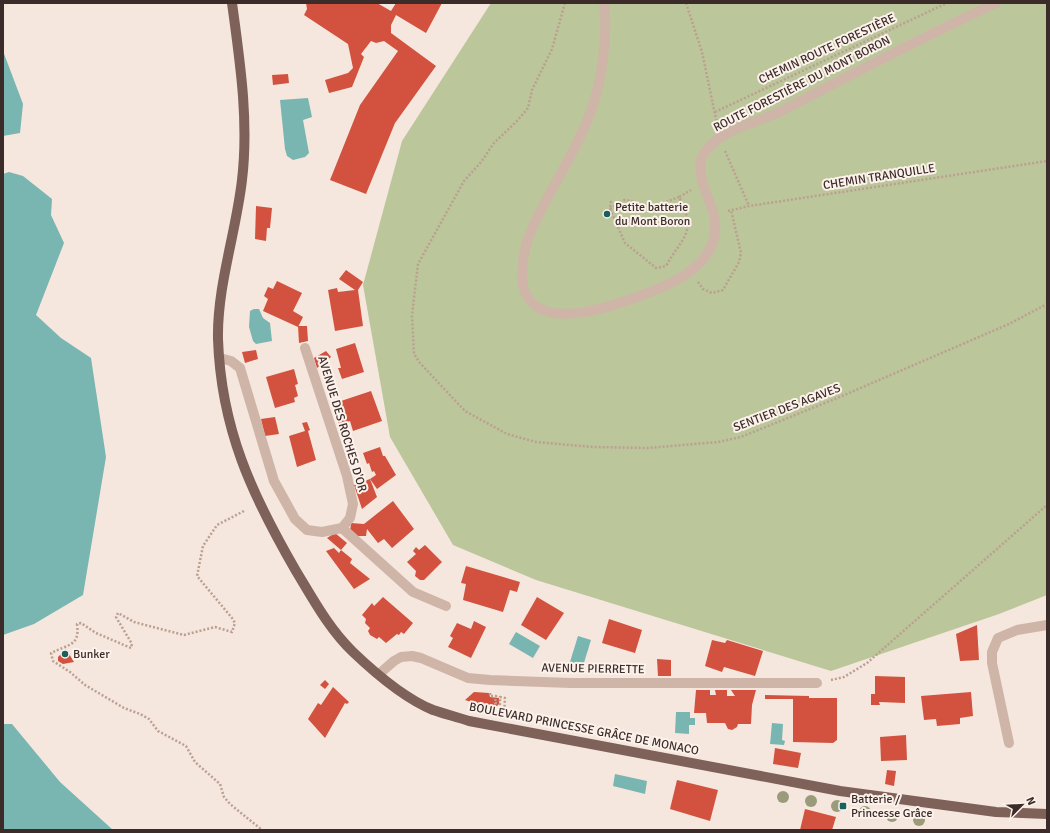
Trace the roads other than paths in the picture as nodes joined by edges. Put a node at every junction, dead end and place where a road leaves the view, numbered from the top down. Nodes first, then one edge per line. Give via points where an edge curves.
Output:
1 (232, 3) edge
2 (604, 3) edge
3 (996, 3) edge
4 (305, 348) dead end
5 (220, 358) junction
6 (342, 528) junction
7 (446, 606) dead end
8 (1047, 625) edge
9 (379, 674) junction
10 (817, 683) road end
11 (1009, 743) dead end
12 (1047, 814) edge

1 - 5 main road, BOULEVARD PRINCESSE GRÂCE DE MONACO via 244,100 245,136 242,180 222,294 218,339
2 - 3 street, ROUTE FORESTIÈRE DU MONT BORON via 602,67 591,112 525,249 522,271 525,294 540,310 579,313 599,309 674,283 690,272 710,249 715,228 714,215 698,180 703,154 719,139 775,114
4 - 6 street, AVENUE DES ROCHES D'OR via 347,476 353,504 350,518
5 - 6 street via 231,361 240,368 274,481 295,519 307,530 322,532
5 - 9 main road, BOULEVARD PRINCESSE GRÂCE DE MONACO via 229,423 248,481 281,545 327,621 352,651
6 - 7 street via 413,592
8 - 11 street via 1017,630 998,638 992,652 992,663
9 - 10 street, AVENUE PIERRETTE via 401,657 412,656 468,678 491,680 571,683
9 - 12 main road, BOULEVARD PRINCESSE GRÂCE DE MONACO via 432,710 507,729 840,791 996,812

